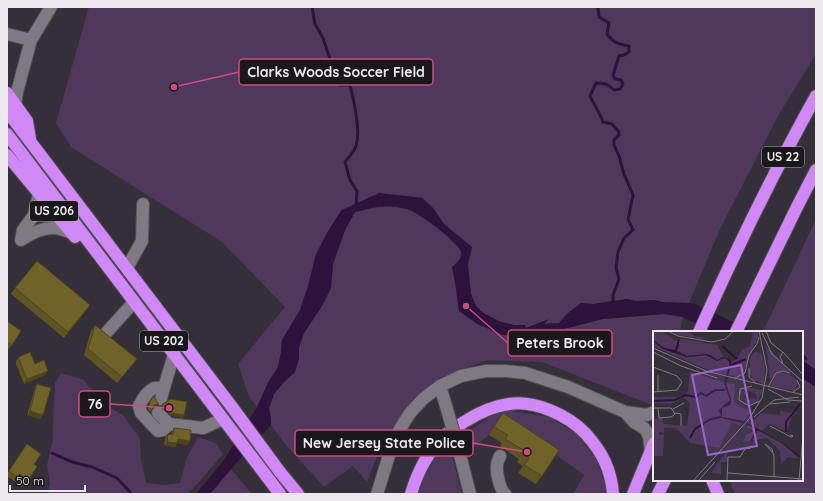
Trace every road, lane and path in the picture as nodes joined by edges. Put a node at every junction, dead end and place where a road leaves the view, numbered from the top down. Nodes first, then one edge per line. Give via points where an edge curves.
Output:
1 (51, 7) edge
2 (7, 34) edge
3 (31, 40) junction
4 (7, 93) edge
5 (816, 96) edge
6 (11, 108) edge
7 (7, 134) edge
8 (7, 155) edge
9 (816, 170) edge
10 (39, 193) junction
11 (143, 204) dead end
12 (72, 232) junction
13 (105, 263) junction
14 (127, 268) junction
15 (134, 302) junction
16 (700, 331) edge
17 (736, 331) edge
18 (106, 333) edge
19 (174, 354) junction
20 (440, 386) junction
21 (625, 412) junction
22 (653, 412) edge
23 (158, 413) dead end
24 (223, 419) junction
25 (169, 424) junction
26 (652, 448) edge
27 (500, 456) dead end
28 (664, 481) edge
29 (712, 481) edge
30 (279, 494) edge
31 (298, 494) edge
32 (376, 494) edge
33 (411, 494) edge
34 (470, 494) edge
35 (505, 494) edge
36 (613, 494) edge
37 (633, 494) edge
38 (658, 494) edge
39 (718, 494) edge

1 - 3 lane
2 - 3 lane
3 - 6 lane
4 - 6 highway
5 - 16 highway, US 22 via 774,173
6 - 14 highway, US 202 via 27,121 30,140
7 - 13 highway, US 202
8 - 10 highway, US 206
9 - 17 highway, US 22
10 - 12 highway, US 206
10 - 12 lane via 34,215 23,230 21,240 45,229
11 - 14 lane via 142,241
12 - 13 highway, US 206 via 81,244
13 - 15 highway, US 202
14 - 31 highway, US 202
15 - 18 lane
15 - 19 highway, US 202
19 - 24 highway, US 202
19 - 25 lane via 162,394 154,388 139,406 141,413 158,431
20 - 21 lane via 461,376 486,371 525,373 568,387
20 - 32 lane via 410,413 400,428
20 - 34 lane, bridge
21 - 22 lane via 647,415
21 - 26 lane via 644,428
23 - 25 lane
24 - 25 lane via 203,428
24 - 30 highway, US 202
26 - 37 highway
27 - 35 lane via 497,465 498,476 502,492
28 - 38 highway
29 - 39 highway
33 - 36 highway via 420,469 444,437 477,414 510,403 548,409 580,428 596,445 605,460

